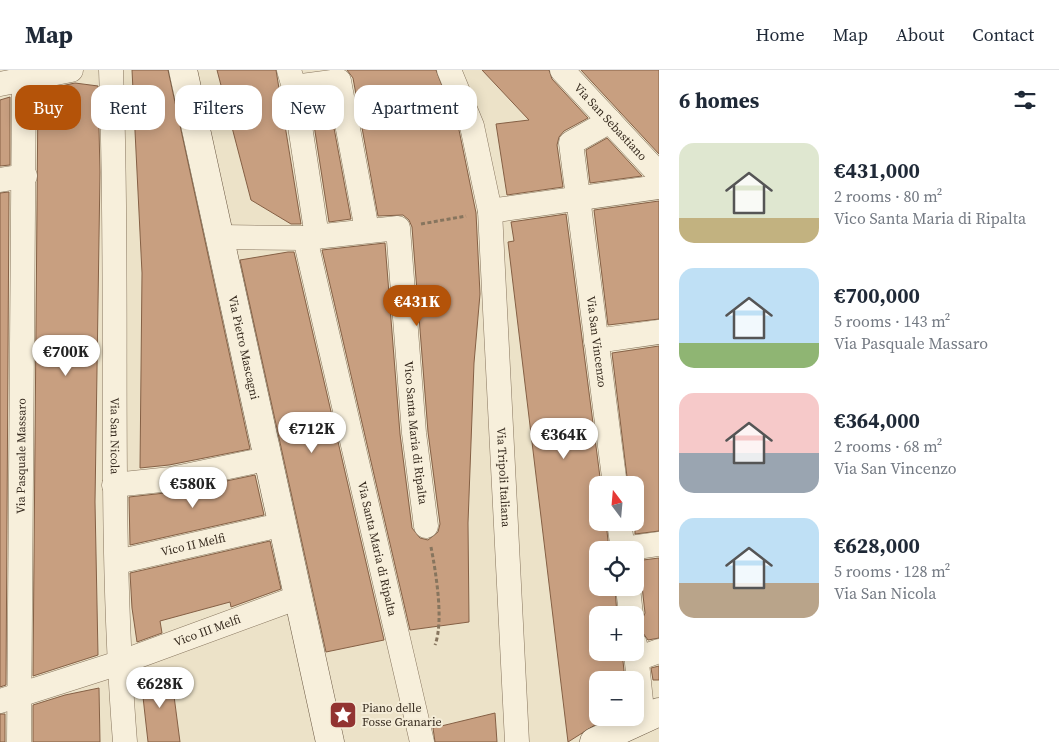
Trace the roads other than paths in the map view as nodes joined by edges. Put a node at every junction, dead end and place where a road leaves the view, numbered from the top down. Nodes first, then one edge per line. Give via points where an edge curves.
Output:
1 (71, 70) edge
2 (111, 70) edge
3 (183, 70) edge
4 (449, 70) edge
5 (562, 70) edge
6 (39, 75) edge
7 (291, 78) edge
8 (0, 84) edge
9 (610, 122) junction
10 (659, 174) edge
11 (25, 176) junction
12 (0, 180) edge
13 (659, 187) edge
14 (578, 198) junction
15 (490, 211) junction
16 (367, 230) junction
17 (220, 237) junction
18 (311, 238) junction
19 (659, 332) edge
20 (596, 341) junction
21 (252, 462) dead end
22 (614, 476) edge
23 (114, 485) junction
24 (426, 526) road end
25 (267, 528) dead end
26 (659, 544) edge
27 (644, 546) edge
28 (117, 562) junction
29 (299, 597) junction
30 (644, 651) edge
31 (659, 651) edge
32 (638, 661) edge
33 (119, 663) junction
34 (10, 698) edge
35 (651, 716) edge
36 (19, 742) edge
37 (125, 742) edge
38 (330, 742) edge
39 (422, 742) edge
40 (516, 742) edge
41 (594, 742) edge

1 - 6 street
2 - 23 street, Via San Nicola
3 - 17 street, Via Pietro Mascagni
4 - 15 street, Via Tripoli Italiana via 472,126
5 - 9 street, Via San Sebastiano
6 - 8 street
6 - 11 street, Via Pasquale Massaro
7 - 16 street via 339,81
7 - 18 street, Via Santa Maria di Ripalta
9 - 10 street, Via San Sebastiano
9 - 14 street, Via San Vincenzo via 571,143
11 - 12 street
11 - 34 street, Via Pasquale Massaro
13 - 14 street
14 - 15 street
14 - 20 street, Via San Vincenzo
15 - 40 street, Via Tripoli Italiana
16 - 18 street
16 - 24 street, Vico Santa Maria di Ripalta via 398,228 414,432
17 - 18 street
17 - 29 street, Via Pietro Mascagni
18 - 39 street, Via Santa Maria di Ripalta
19 - 20 street
20 - 22 street, Via San Vincenzo
21 - 23 street via 171,479
23 - 28 street, Via San Nicola
25 - 28 street, Vico II Melfi
26 - 27 street
28 - 33 street, Via San Nicola
29 - 33 street, Vico III Melfi
29 - 38 street, Via Pietro Mascagni
30 - 31 street
32 - 35 street
33 - 34 street, Vico III Melfi
33 - 37 street, Via San Nicola
34 - 36 street, Via Pasquale Massaro
35 - 41 street

